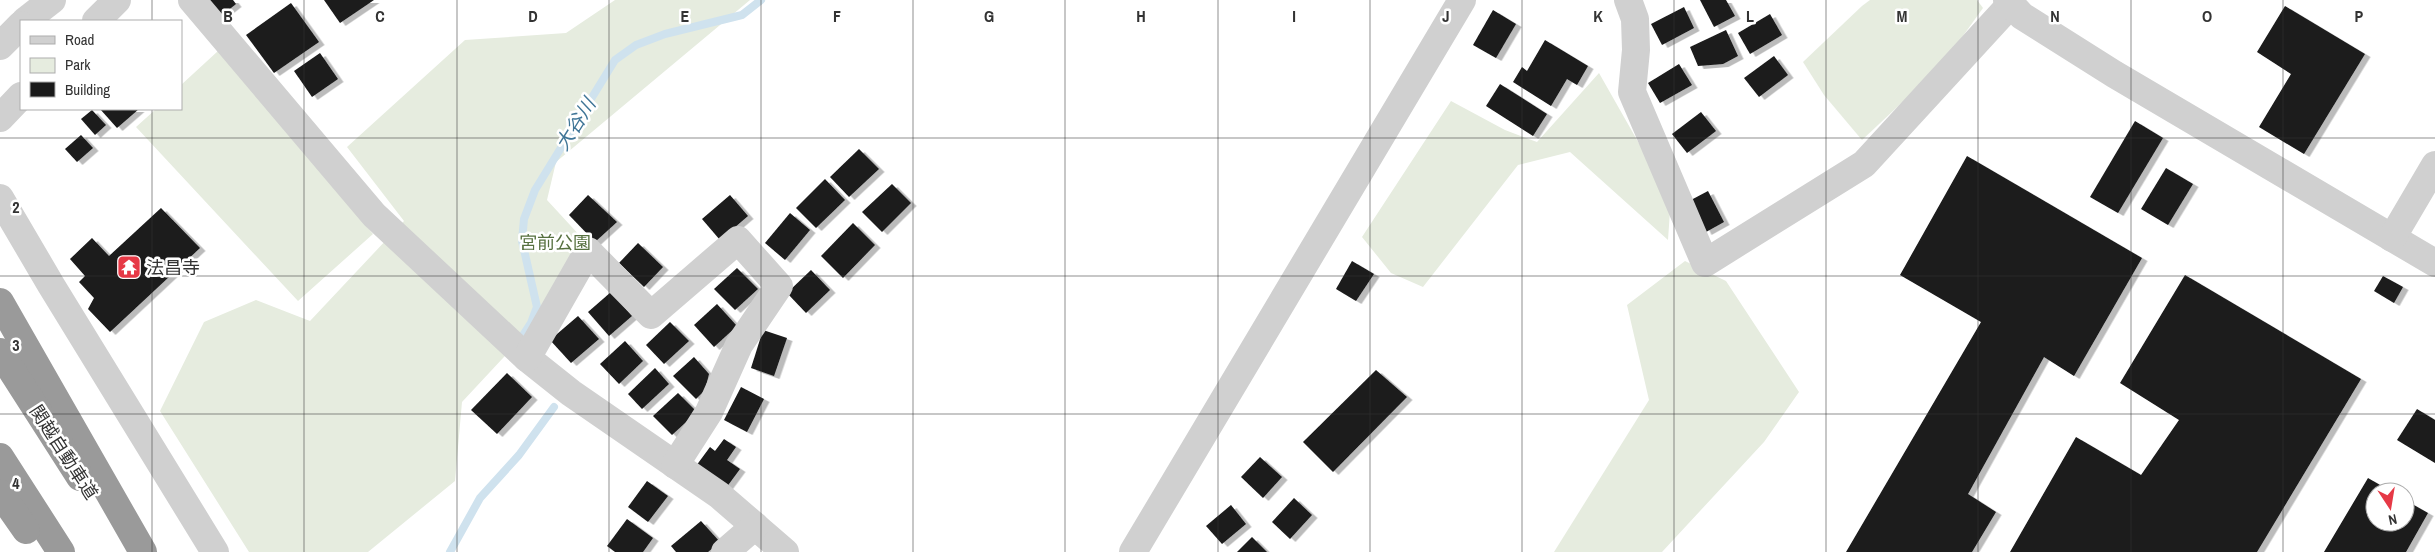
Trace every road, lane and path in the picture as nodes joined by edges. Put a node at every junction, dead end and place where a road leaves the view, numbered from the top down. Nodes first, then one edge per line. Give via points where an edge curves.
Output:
1 (52, 0) edge
2 (117, 0) edge
3 (192, 0) edge
4 (1462, 0) edge
5 (1628, 0) edge
6 (2009, 2) edge
7 (26, 20) edge
8 (97, 20) edge
9 (20, 26) edge
10 (0, 46) edge
11 (20, 97) edge
12 (0, 118) edge
13 (2435, 165) edge
14 (0, 198) edge
15 (2392, 238) junction
16 (2435, 263) edge
17 (0, 302) edge
18 (0, 352) edge
19 (527, 358) junction
20 (0, 457) edge
21 (675, 465) junction
22 (0, 494) edge
23 (755, 526) junction
24 (42, 552) edge
25 (61, 552) edge
26 (128, 552) edge
27 (143, 552) edge
28 (216, 552) edge
29 (725, 552) edge
30 (785, 552) edge
31 (1133, 552) edge

1 - 7 street
2 - 8 street
3 - 19 street via 374,215
4 - 31 street
5 - 6 street via 1635,19 1632,92 1706,263 1864,164
6 - 15 street via 2022,16 2114,74
9 - 10 street
11 - 12 street
13 - 15 street
14 - 28 street
15 - 16 street
17 - 27 highway
18 - 26 highway, 関越自動車道
19 - 21 street via 570,393
19 - 21 street via 588,251 651,315 738,240 779,286 739,345 709,412
20 - 25 highway
21 - 23 street via 719,495
22 - 24 highway
23 - 29 street
23 - 30 street

